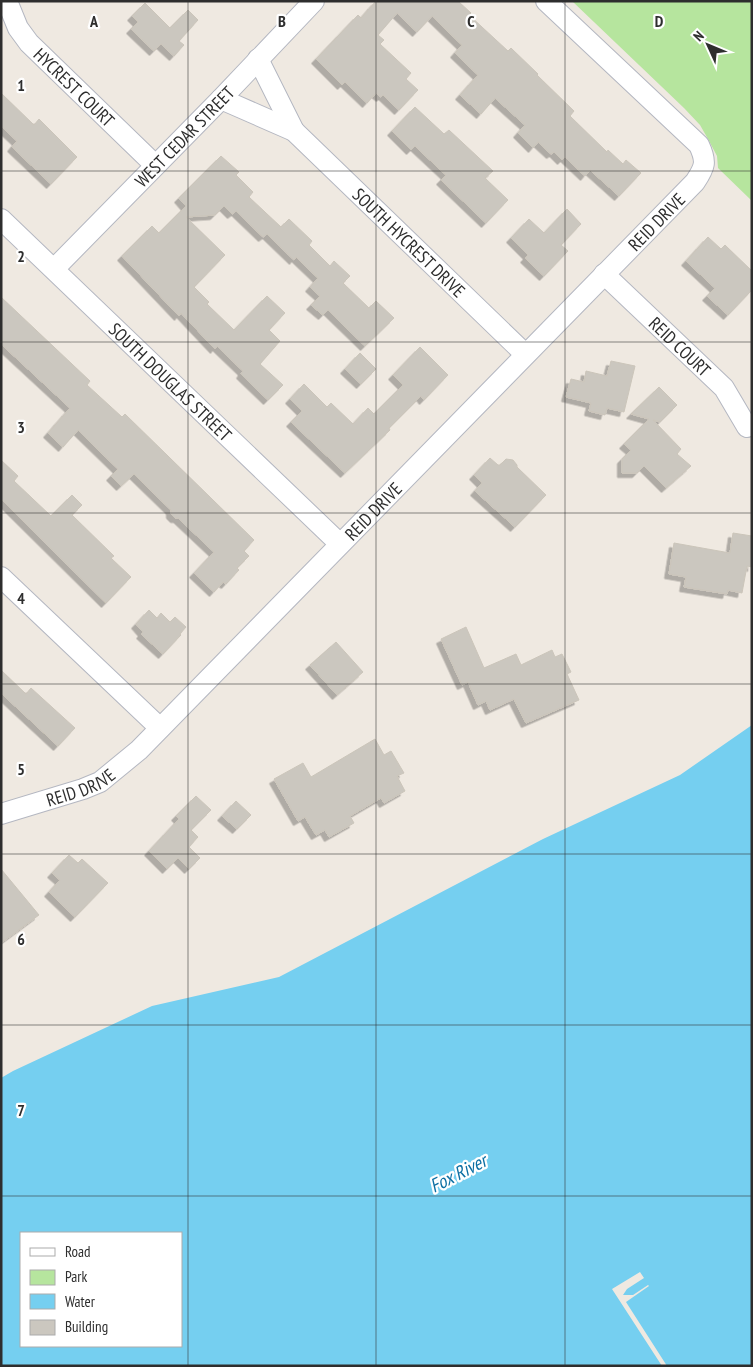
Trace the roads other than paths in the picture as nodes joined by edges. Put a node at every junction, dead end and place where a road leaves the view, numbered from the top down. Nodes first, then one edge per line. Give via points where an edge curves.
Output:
1 (7, 1) edge
2 (314, 1) edge
3 (546, 1) edge
4 (258, 59) junction
5 (221, 99) junction
6 (294, 131) junction
7 (155, 165) junction
8 (1, 219) edge
9 (54, 269) junction
10 (604, 274) junction
11 (525, 354) junction
12 (747, 427) dead end
13 (340, 544) junction
14 (1, 577) edge
15 (160, 728) junction
16 (1, 814) edge

1 - 7 street, HYCREST COURT via 18,28 29,43
2 - 4 street, WEST CEDAR STREET
3 - 10 street, REID DRIVE via 699,145 704,156 704,168 695,182
4 - 5 street, WEST CEDAR STREET
4 - 6 street, SOUTH HYCREST DRIVE
5 - 6 street, SOUTH HYCREST DRIVE
5 - 7 street, WEST CEDAR STREET
6 - 11 street, SOUTH HYCREST DRIVE
7 - 9 street, WEST CEDAR STREET
8 - 9 street, SOUTH DOUGLAS STREET
9 - 13 street, SOUTH DOUGLAS STREET
10 - 11 street, REID DRIVE
10 - 12 street, REID COURT via 724,388
11 - 13 street, REID DRIVE
13 - 15 street, REID DRIVE
14 - 15 street
15 - 16 street, REID DRIVE via 126,762 100,782

